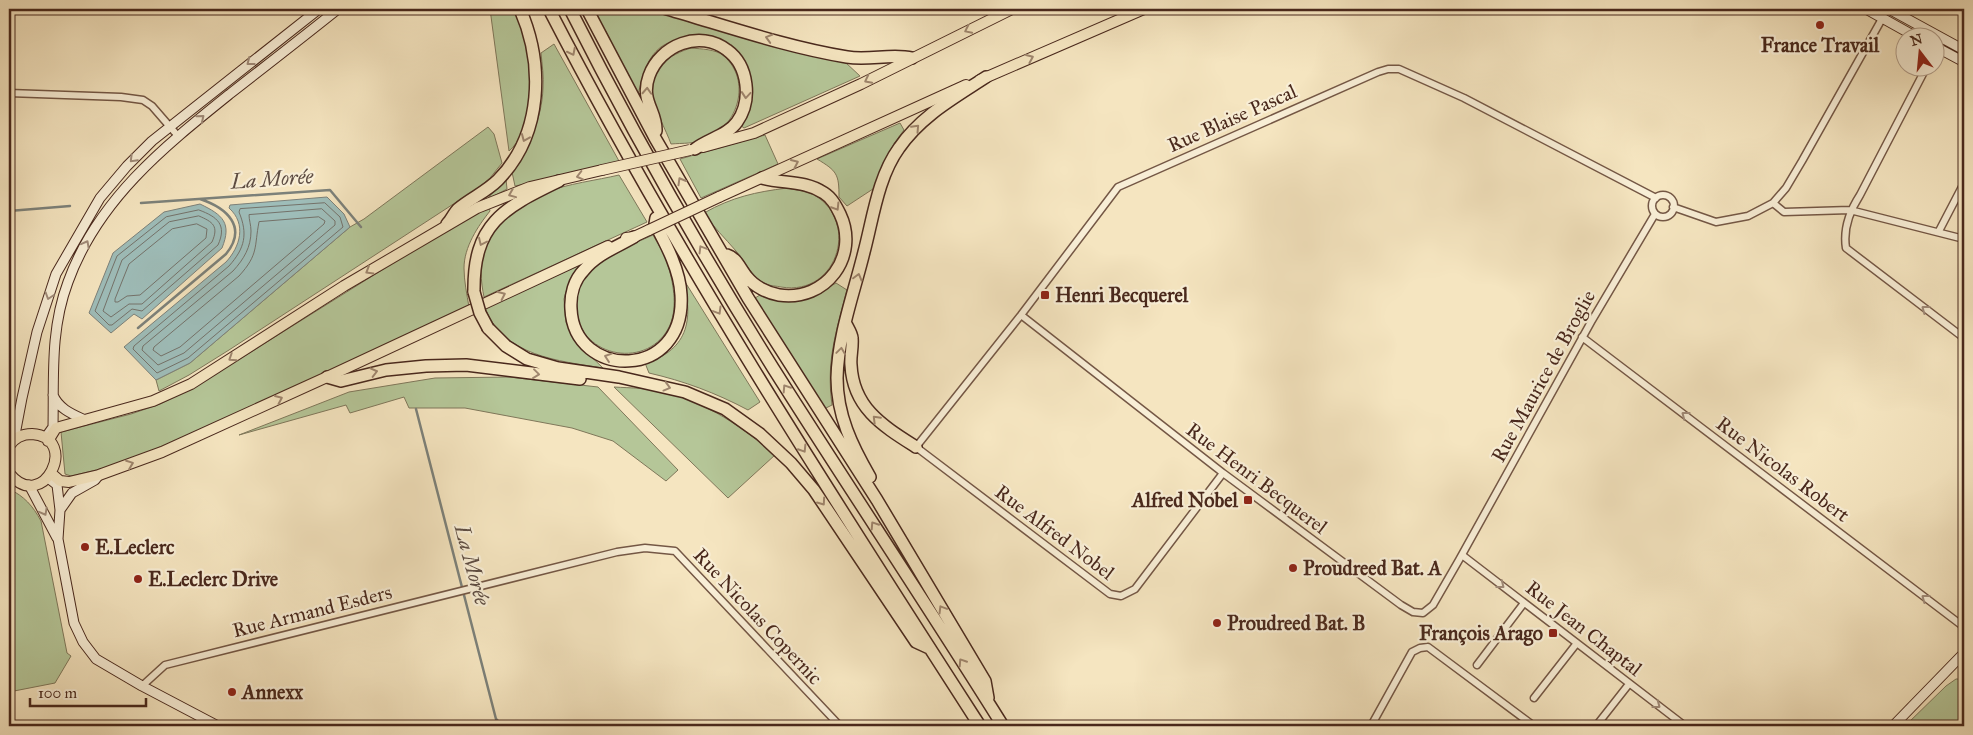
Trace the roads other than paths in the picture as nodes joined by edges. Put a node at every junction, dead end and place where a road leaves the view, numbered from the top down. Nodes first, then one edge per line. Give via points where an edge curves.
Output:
1 (318, 9) edge
2 (338, 9) edge
3 (520, 9) edge
4 (549, 9) edge
5 (570, 9) edge
6 (587, 9) edge
7 (667, 9) edge
8 (1012, 9) edge
9 (1144, 9) edge
10 (1866, 9) edge
11 (1886, 11) edge
12 (1906, 28) edge
13 (1964, 50) edge
14 (1946, 53) edge
15 (912, 58) junction
16 (1964, 62) edge
17 (986, 77) junction
18 (1921, 78) edge
19 (9, 92) edge
20 (169, 126) junction
21 (178, 136) junction
22 (655, 138) junction
23 (693, 149) junction
24 (762, 178) junction
25 (559, 181) junction
26 (1964, 183) edge
27 (1656, 198) junction
28 (1773, 203) junction
29 (1673, 207) junction
30 (657, 209) junction
31 (1850, 210) junction
32 (1655, 214) junction
33 (447, 224) junction
34 (1939, 231) junction
35 (634, 236) junction
36 (1964, 239) edge
37 (722, 254) junction
38 (1021, 315) junction
39 (846, 324) junction
40 (1582, 337) junction
41 (1964, 338) edge
42 (620, 376) junction
43 (327, 377) junction
44 (53, 395) junction
45 (85, 420) junction
46 (46, 440) junction
47 (12, 443) edge
48 (916, 447) junction
49 (1223, 473) junction
50 (9, 474) edge
51 (99, 475) junction
52 (50, 476) junction
53 (29, 485) junction
54 (877, 500) junction
55 (60, 510) junction
56 (58, 539) junction
57 (1462, 555) junction
58 (498, 581) joint
59 (1524, 602) junction
60 (1964, 627) edge
61 (1577, 642) junction
62 (929, 648) junction
63 (1964, 653) edge
64 (1477, 665) dead end
65 (1629, 684) junction
66 (142, 686) junction
67 (1534, 698) dead end
68 (988, 703) junction
69 (218, 726) edge
70 (840, 726) edge
71 (980, 726) edge
72 (1003, 726) edge
73 (1371, 726) edge
74 (1534, 726) edge
75 (1596, 726) edge
76 (1684, 726) edge
77 (1893, 726) edge

1 -> 20 main road
21 -> 2 main road
3 -> 33 highway via 535,57 536,91 532,120 513,161 499,179 458,210
4 -> 30 highway
68 -> 5 highway via 763,351 667,190
6 - 22 highway
15 -> 7 highway via 900,55 850,58
8 -> 15 main road
17 -> 9 main road
10 - 11 main road
11 - 12 main road
11 - 13 main road
11 - 28 street via 1802,161
14 - 16 main road
15 -> 23 main road via 754,133
24 -> 17 main road
39 -> 17 highway via 884,178 897,150 927,116
18 - 31 street
19 - 20 street via 143,100
20 - 21 street
20 -> 47 main road via 127,166 100,198 56,274 37,332
44 -> 21 main road via 56,329 68,282 88,239 125,188
22 -> 23 highway via 656,125 646,94 657,60 670,48 687,41 708,42 727,49 741,65 746,84 745,103 737,123
37 -> 22 highway
23 -> 25 main road, bridge
24 - 35 main road, bridge
24 -> 37 highway via 812,186 836,205 844,222 846,242 842,263 818,289 799,295 780,295 762,290 748,279 733,257
25 -> 33 main road via 515,192
25 -> 42 highway, bridge via 518,202 490,226 479,246 474,269 474,292 480,313 488,328 506,346 527,359 558,368
26 - 34 street
27 - 29 street via 1670,198
27 - 32 street via 1652,205
27 - 38 street, Rue Blaise Pascal via 1464,98 1399,69 1388,69 1118,187
28 - 29 street via 1748,216 1716,222
28 - 31 street via 1784,212
29 - 32 street via 1668,216
30 -> 35 highway via 656,224 678,278 680,319 672,338 661,350 640,360 619,361 600,355 580,338 572,322 570,301 582,271
30 -> 62 highway via 760,381
31 - 34 street
41 -> 31 street via 1846,248 1844,236
32 - 40 street, Rue Maurice de Broglie
33 -> 45 main road via 191,384 153,401
34 - 36 street
43 -> 35 main road
37 - 54 highway
38 - 48 street, Rue Blaise Pascal
38 - 49 street, Rue Henri Becquerel
48 -> 39 highway via 880,424 863,404 852,380 852,337
54 -> 39 highway via 873,480 847,433 840,409 837,378
40 - 57 street, Rue Maurice de Broglie
60 -> 40 street, Rue Nicolas Robert
43 -> 42 highway via 341,381 386,370 466,365 606,381
42 -> 62 highway via 685,392 725,409 760,434 814,490 916,642
51 -> 43 main road via 162,452
44 - 45 main road via 67,412
44 - 46 main road via 53,427
45 - 46 main road via 56,428
46 - 47 main road via 29,434
46 - 52 main road via 52,446 56,460
48 - 49 street, Rue Alfred Nobel via 1110,594 1121,596 1135,590
49 - 57 street, Rue Henri Becquerel via 1413,612 1423,614 1433,605
50 - 53 main road via 18,482
51 - 52 main road via 65,482
51 - 55 main road via 72,493
52 - 53 main road
52 - 55 main road via 57,485
53 -> 56 main road
68 -> 54 highway via 986,681
55 - 56 main road
56 - 66 main road via 74,623 83,642 96,659
57 -> 59 street, Rue Jean Chaptal
58 - 66 street, Rue Armand Esders via 165,665
58 - 70 street, Rue Nicolas Copernic via 617,552 645,548 675,551
59 - 61 street, Rue Jean Chaptal
59 - 64 street
61 - 65 street, Rue Jean Chaptal
61 - 67 street
62 - 71 highway
63 - 77 main road
65 - 75 street
65 -> 76 street, Rue Jean Chaptal
66 - 69 main road
68 - 72 highway
73 - 74 street via 1412,652 1428,647

